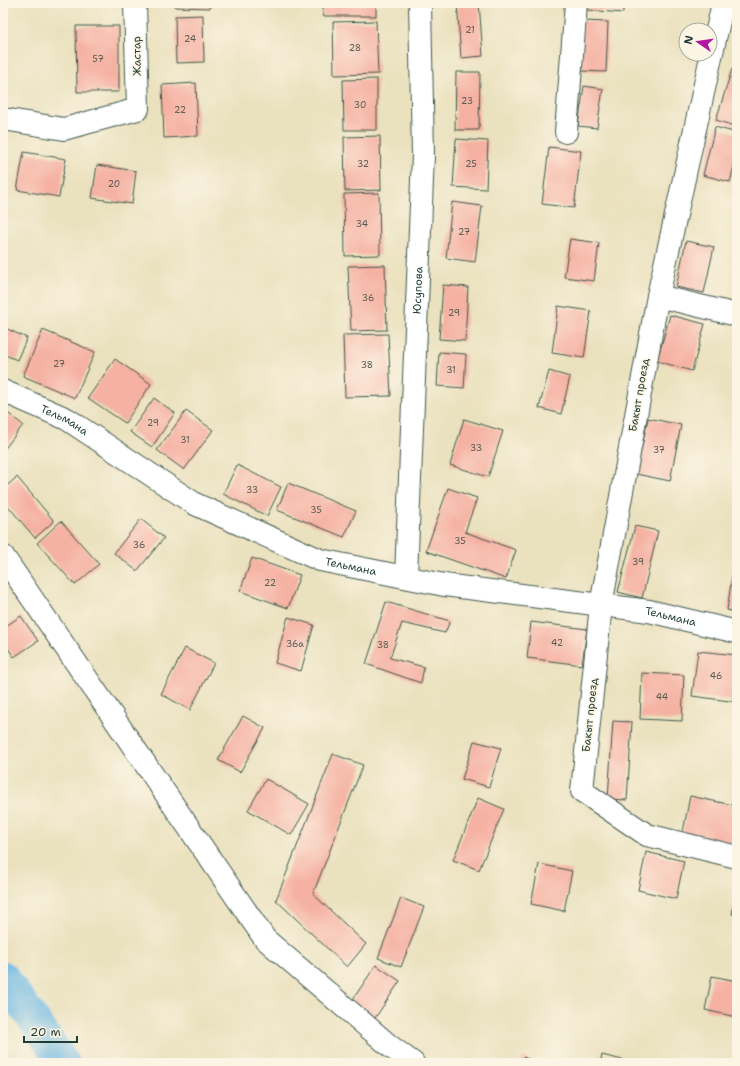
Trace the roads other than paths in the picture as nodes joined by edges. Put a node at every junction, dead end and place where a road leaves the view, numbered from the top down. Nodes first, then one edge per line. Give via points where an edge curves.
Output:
1 (135, 3) edge
2 (420, 3) edge
3 (576, 3) edge
4 (723, 3) edge
5 (3, 119) edge
6 (566, 132) dead end
7 (658, 296) junction
8 (737, 315) edge
9 (3, 390) edge
10 (3, 556) edge
11 (406, 577) junction
12 (601, 605) junction
13 (737, 632) edge
14 (737, 857) edge
15 (414, 1063) edge

1 - 5 street, Жастар via 138,109 64,129
2 - 11 street, Юсупова via 423,155
3 - 6 street
4 - 7 street, Бакыт проезд
7 - 8 street
7 - 12 street, Бакыт проезд
9 - 11 street, Тельмана via 67,419 195,504 320,560
10 - 15 street via 265,939 391,1047
11 - 12 street, Тельмана via 444,585
12 - 13 street, Тельмана via 649,612
12 - 14 street, Бакыт проезд via 582,791 647,835

